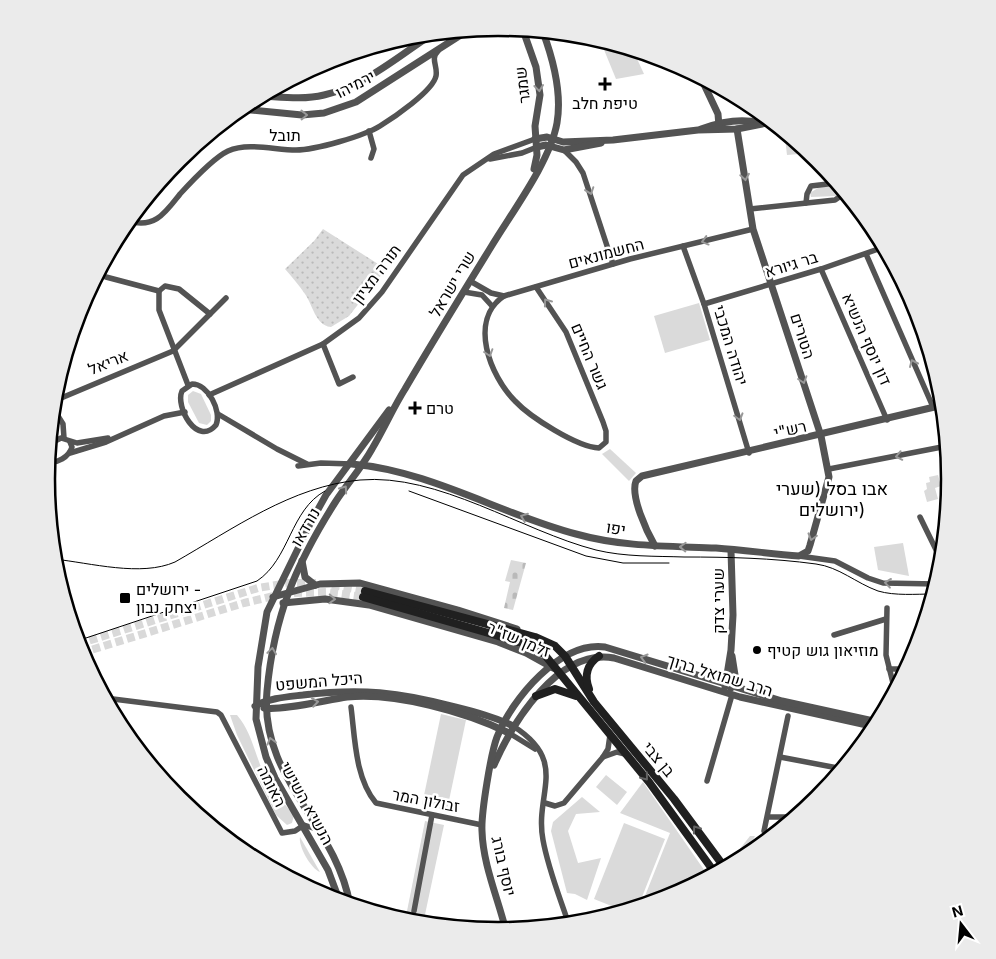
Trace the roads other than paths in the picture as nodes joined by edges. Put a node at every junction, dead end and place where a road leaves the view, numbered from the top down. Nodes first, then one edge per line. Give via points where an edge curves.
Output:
1 (526, 37) edge
2 (455, 38) edge
3 (545, 39) edge
4 (417, 44) edge
5 (439, 49) junction
6 (420, 61) junction
7 (435, 64) junction
8 (706, 89) edge
9 (275, 97) edge
10 (256, 110) edge
11 (745, 122) junction
12 (720, 123) junction
13 (759, 123) joint
14 (737, 129) junction
15 (698, 130) junction
16 (369, 131) junction
17 (714, 131) junction
18 (536, 139) junction
19 (613, 140) junction
20 (551, 142) junction
21 (536, 147) junction
22 (564, 150) junction
23 (371, 158) dead end
24 (483, 160) junction
25 (541, 162) junction
26 (828, 183) edge
27 (525, 190) junction
28 (839, 197) edge
29 (806, 203) junction
30 (750, 209) junction
31 (137, 222) edge
32 (753, 228) junction
33 (683, 246) junction
34 (877, 250) edge
35 (866, 254) junction
36 (613, 264) junction
37 (821, 269) junction
38 (106, 277) dead end
39 (470, 281) junction
40 (772, 284) junction
41 (536, 287) junction
42 (159, 291) junction
43 (464, 292) junction
44 (504, 296) junction
45 (226, 298) dead end
46 (704, 304) junction
47 (492, 306) junction
48 (210, 314) junction
49 (322, 344) junction
50 (173, 350) junction
51 (353, 378) dead end
52 (188, 385) junction
53 (403, 392) junction
54 (208, 395) junction
55 (62, 397) edge
56 (933, 407) joint
57 (185, 412) junction
58 (218, 414) junction
59 (59, 418) edge
60 (887, 420) junction
61 (120, 435) junction
62 (820, 436) junction
63 (57, 439) edge
64 (61, 439) junction
65 (57, 441) edge
66 (70, 442) junction
67 (940, 447) edge
68 (371, 452) junction
69 (70, 453) junction
70 (749, 453) junction
71 (56, 462) edge
72 (307, 464) junction
73 (298, 466) dead end
74 (350, 466) junction
75 (360, 467) junction
76 (382, 468) junction
77 (829, 469) junction
78 (920, 517) dead end
79 (655, 546) junction
80 (935, 549) edge
81 (731, 551) junction
82 (799, 556) junction
83 (302, 560) junction
84 (929, 584) edge
85 (315, 586) junction
86 (287, 593) junction
87 (274, 597) junction
88 (284, 603) junction
89 (886, 608) dead end
90 (886, 619) junction
91 (834, 635) dead end
92 (535, 638) junction
93 (731, 650) junction
94 (565, 656) junction
95 (599, 656) junction
96 (552, 665) junction
97 (572, 667) junction
98 (889, 669) junction
99 (899, 669) edge
100 (561, 674) junction
101 (893, 682) edge
102 (724, 683) junction
103 (733, 686) junction
104 (729, 694) junction
105 (536, 696) junction
106 (113, 699) edge
107 (581, 699) junction
108 (266, 700) junction
109 (594, 702) junction
110 (255, 706) junction
111 (351, 707) dead end
112 (266, 709) junction
113 (788, 716) dead end
114 (870, 720) edge
115 (504, 722) junction
116 (868, 725) edge
117 (513, 726) junction
118 (500, 729) junction
119 (509, 733) junction
120 (610, 735) junction
121 (540, 754) junction
122 (625, 754) junction
123 (603, 757) junction
124 (780, 757) junction
125 (835, 767) edge
126 (490, 777) junction
127 (707, 781) dead end
128 (544, 803) junction
129 (432, 815) junction
130 (768, 817) junction
131 (785, 817) edge
132 (304, 825) junction
133 (482, 825) junction
134 (318, 830) junction
135 (764, 831) dead end
136 (721, 862) edge
137 (711, 868) edge
138 (336, 892) edge
139 (347, 896) edge
140 (414, 910) dead end
141 (567, 917) edge
142 (504, 923) edge

1 -> 18 street, שמגר via 539,84
2 - 5 street, ירמיהו
3 - 20 street, שמגר via 558,96 558,116
4 - 9 street, ירמיהו via 368,77 336,92 298,98
5 - 6 street, ירמיהו
5 - 7 street, תובל via 434,54
6 - 7 street via 430,60
10 -> 6 street, ירמיהו via 302,116 336,109 356,102
7 - 16 street, תובל via 436,75 428,89
8 - 12 street
11 - 12 street
11 - 13 street
11 - 14 street
12 - 15 street
12 - 17 street
13 - 14 street
14 - 17 street
14 -> 30 street, הטורים
15 - 17 street
15 - 19 street
16 - 23 street via 374,149
16 - 31 street, תובל via 303,150 243,147 228,151 189,185 158,220 147,224
18 - 20 street
18 - 21 street, שרי ישראל
18 - 24 street, תורה מציון via 501,150
19 - 20 street
19 - 22 street
20 - 21 street
20 - 22 street
20 - 25 street, שרי ישראל
21 - 24 street
21 - 27 street, שרי ישראל via 535,165
22 - 25 street
22 -> 36 street via 583,173
24 - 49 street, תורה מציון via 458,182 370,309
25 - 27 street, שרי ישראל
26 - 29 street via 811,186
27 - 39 street, שרי ישראל
28 - 29 street
29 - 30 street
30 - 32 street, הטורים
32 -> 33 street, החשמונאים
32 - 40 street, הטורים
33 - 36 street, החשמונאים
33 - 46 street, יהודה המכבי
34 - 35 street, בר גיורא
35 - 37 street, בר גיורא
56 -> 35 street
36 - 41 street, החשמונאים
37 - 40 street, בר גיורא
37 - 60 street, דון יוסף הנשיא
38 - 42 street
39 - 43 street, שרי ישראל
39 - 44 street via 491,293
40 - 46 street, בר גיורא
40 -> 62 street, הטורים
41 - 44 street, החשמונאים
47 -> 41 street, גשר החיים via 485,326 487,347 496,372 515,401 582,444 599,448 606,442 603,422 571,343
42 - 48 street via 165,286 174,286
42 - 50 street via 159,310
43 - 47 street via 482,295
43 - 53 street, שרי ישראל
44 - 47 street
45 - 48 street
46 -> 70 street, יהודה המכבי
48 - 50 street
49 - 51 street via 339,384
49 - 54 street, תורה מציון
50 - 52 street
50 - 55 street, אריאל
52 - 54 street via 200,385
52 - 57 street via 180,397
53 - 68 street, שרי ישראל
53 - 74 street, שרי ישראל
54 - 58 street
56 - 60 street, רש"י
57 - 58 street via 194,428 204,432 215,427
57 - 61 street
58 - 72 street
59 - 64 street via 63,424
60 - 62 street, רש"י
61 - 66 street via 81,443
61 - 69 street
62 - 70 street, רש"י
62 - 77 street, הטורים
63 - 64 street
64 - 65 street
64 - 66 street
66 - 69 street
67 -> 77 street
68 - 75 street, שרי ישראל
68 - 76 street via 374,462
69 - 71 street
70 - 79 street, רש"י via 642,476 636,481 634,491
72 - 73 street, יפו
72 - 74 street, יפו
74 - 75 street, יפו
74 - 87 street, נורדאו via 324,498
75 - 76 street, יפו
83 -> 75 street, נורדאו
79 -> 76 street, יפו via 617,543 564,531 448,487
77 -> 82 street, הטורים via 810,547
78 - 80 street
81 -> 79 street, יפו
81 - 82 street, יפו
81 - 93 street, שערי צדק
84 -> 82 street, יפו via 883,583 835,561
83 - 85 street via 304,574
83 - 86 street, נורדאו
85 - 86 street, זלמן שז"ר
85 - 92 street, זלמן שז"ר via 348,582 376,586 491,620
86 - 87 street, זלמן שז"ר
86 - 88 street, נורדאו
87 - 110 street, הנשיא השישי via 264,624
88 -> 96 street, זלמן שז"ר via 325,599 370,605 498,642
108 -> 88 street, הנשיא השישי via 275,634
89 - 90 street
90 - 91 street
90 - 98 street
92 - 94 main road, זלמן שז"ר via 555,646
92 - 96 main road, זלמן שז"ר via 364,594 524,644 540,652
93 - 102 street, שערי צדק
93 - 103 street, שערי צדק via 735,675
94 - 96 street, יוסף בורג
94 - 97 main road, זלמן שז"ר
102 -> 94 street, הרב שמואל ברוך via 605,647 589,647
95 - 97 street
95 - 104 street, הרב שמואל ברוך
95 - 109 main road via 591,662 586,675
96 - 100 main road, זלמן שז"ר
96 - 115 street, יוסף בורג via 516,703
97 - 100 street
97 - 109 main road, בן צבי
98 - 99 street
98 - 101 street
100 - 105 street, יוסף בורג
100 - 107 main road, בן צבי
102 - 103 street, הרב שמואל ברוך
102 - 104 street, שערי צדק
103 - 104 street
103 - 114 street, הרב שמואל ברוך via 790,703
104 - 116 street, הרב שמואל ברוך
104 - 127 street
105 - 107 main road via 546,690 560,689
105 - 117 street, יוסף בורג
106 - 132 street, האומה via 214,711 221,715 282,833 295,831
107 - 120 main road, בן צבי
108 - 110 street, היכל המשפט
108 - 112 street, הנשיא השישי
108 - 115 street, היכל המשפט via 348,690 380,691 440,703
136 -> 109 main road, בן צבי via 674,799
110 - 112 street, היכל המשפט
110 - 132 street, הנשיא השישי via 270,767
111 - 129 street, זבולון המר via 356,753 370,796 385,806
112 -> 118 street, היכל המשפט via 350,697 381,697 457,714
134 -> 112 street, הנשיא השישי via 276,759
113 - 124 street
115 - 117 street, היכל המשפט
115 - 118 street, יוסף בורג
117 - 119 street, יוסף בורג
117 - 121 street via 533,741
118 - 119 street, היכל המשפט
118 - 126 street, יוסף בורג
119 - 121 street
119 - 126 street, יוסף בורג
120 - 122 main road, בן צבי
120 - 123 street
121 - 128 street via 547,773
122 - 123 street via 617,752
122 -> 137 main road, בן צבי
123 - 128 street via 564,803 555,806
124 - 125 street
124 - 130 street
126 - 133 street, יוסף בורג
128 - 141 street via 543,839
129 - 133 street, זבולון המר
129 - 140 street
130 - 131 street
130 - 135 street
132 - 134 street
132 - 138 street, הנשיא השישי
133 - 142 street, יוסף בורג via 486,857
134 - 139 street, הנשיא השישי via 340,869

